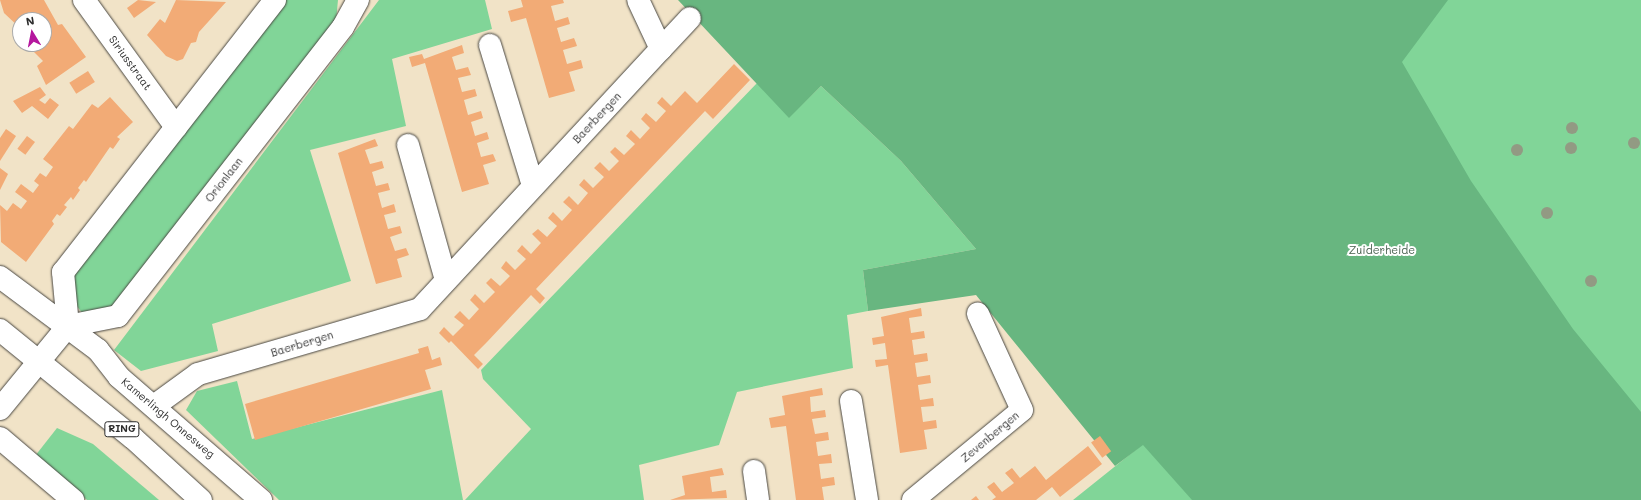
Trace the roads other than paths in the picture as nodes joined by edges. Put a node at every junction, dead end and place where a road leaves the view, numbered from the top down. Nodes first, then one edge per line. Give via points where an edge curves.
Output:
1 (84, 0) edge
2 (275, 0) edge
3 (358, 0) edge
4 (638, 0) edge
5 (690, 18) dead end
6 (490, 45) dead end
7 (661, 49) junction
8 (176, 127) junction
9 (408, 145) dead end
10 (533, 186) junction
11 (0, 278) edge
12 (446, 280) junction
13 (978, 314) dead end
14 (68, 326) junction
15 (0, 330) edge
16 (39, 362) junction
17 (851, 401) dead end
18 (154, 406) junction
19 (0, 409) edge
20 (0, 438) edge
21 (754, 470) dead end
22 (73, 500) edge
23 (201, 500) edge
24 (261, 500) edge
25 (758, 500) edge
26 (867, 500) edge
27 (913, 500) edge

1 - 8 street, Siriusstraat
2 - 8 street
3 - 14 street, Orionlaan via 343,27 118,316
4 - 7 street
5 - 7 street, Baerbergen
6 - 10 street
7 - 10 street, Baerbergen
8 - 14 street via 63,272
9 - 12 street
10 - 12 street, Baerbergen
11 - 14 street, Kamerlingh Onnesweg
12 - 18 street, Baerbergen via 420,309 198,374
13 - 27 street, Zevenbergen via 1022,410
14 - 16 street
14 - 18 street, Kamerlingh Onnesweg via 98,350 119,377
15 - 16 street, RING
16 - 19 street
16 - 23 street, RING via 133,438
17 - 26 street
18 - 24 street, Kamerlingh Onnesweg
20 - 22 street
21 - 25 street

